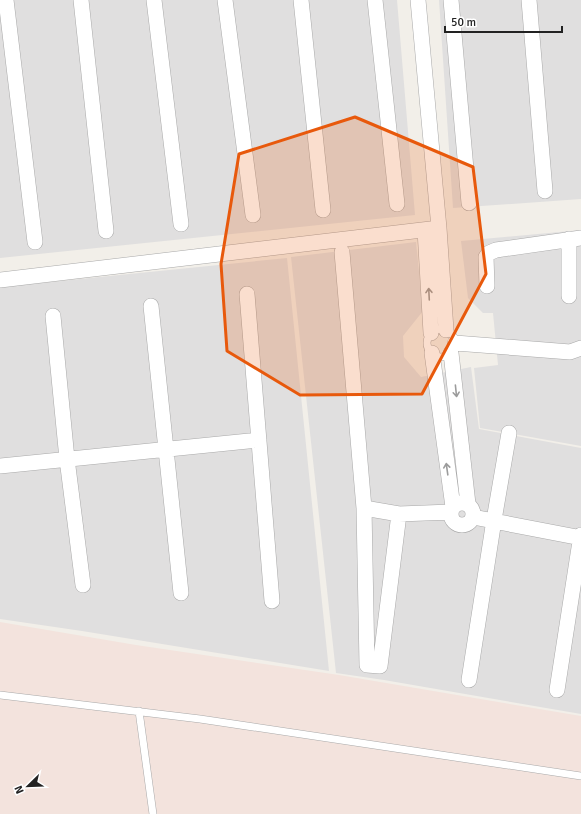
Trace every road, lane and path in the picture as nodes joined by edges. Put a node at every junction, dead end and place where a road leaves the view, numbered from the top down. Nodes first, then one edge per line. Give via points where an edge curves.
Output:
1 (6, 0) edge
2 (81, 0) edge
3 (154, 0) edge
4 (225, 0) edge
5 (301, 0) edge
6 (375, 0) edge
7 (418, 0) edge
8 (451, 0) edge
9 (529, 0) edge
10 (545, 191) dead end
11 (469, 203) dead end
12 (397, 204) dead end
13 (323, 210) dead end
14 (253, 215) dead end
15 (181, 224) dead end
16 (432, 229) junction
17 (106, 231) dead end
18 (575, 238) edge
19 (35, 242) dead end
20 (342, 252) dead end
21 (0, 280) edge
22 (488, 286) dead end
23 (247, 294) dead end
24 (569, 296) dead end
25 (151, 306) dead end
26 (53, 316) dead end
27 (446, 330) junction
28 (431, 333) junction
29 (453, 348) junction
30 (432, 353) junction
31 (577, 353) edge
32 (509, 432) dead end
33 (259, 440) junction
34 (166, 449) junction
35 (67, 459) junction
36 (0, 466) edge
37 (364, 508) junction
38 (452, 510) junction
39 (470, 511) junction
40 (399, 514) junction
41 (494, 520) junction
42 (581, 537) edge
43 (83, 585) dead end
44 (181, 593) dead end
45 (272, 601) dead end
46 (469, 680) dead end
47 (557, 690) dead end
48 (0, 695) edge
49 (139, 711) junction
50 (581, 776) edge
51 (153, 814) edge

1 - 19 street
2 - 17 street
3 - 15 street
4 - 14 street
5 - 13 street
6 - 12 street
7 - 16 street
8 - 11 street
9 - 10 street
16 - 21 street
16 - 27 street
28 -> 16 street
18 - 22 street via 489,252 486,257
18 - 24 street
20 - 37 street
23 - 33 street
25 - 34 street
26 - 35 street
27 - 28 lane
27 - 29 lane via 454,338
28 - 30 lane via 428,343
29 - 30 lane via 447,356 436,356
29 - 31 street
29 -> 39 street
38 -> 30 street
32 - 41 street
33 - 34 street
33 - 45 street
34 - 35 street
34 - 44 street
35 - 36 street
35 - 43 street
37 - 40 street
37 - 40 street via 367,665 380,666
38 - 39 street via 459,503
38 - 39 street via 452,520 461,525 468,523
38 - 40 street
39 - 41 street
41 - 42 street
41 - 46 street
42 - 47 street
48 - 49 lane
49 - 50 lane
49 - 51 lane

